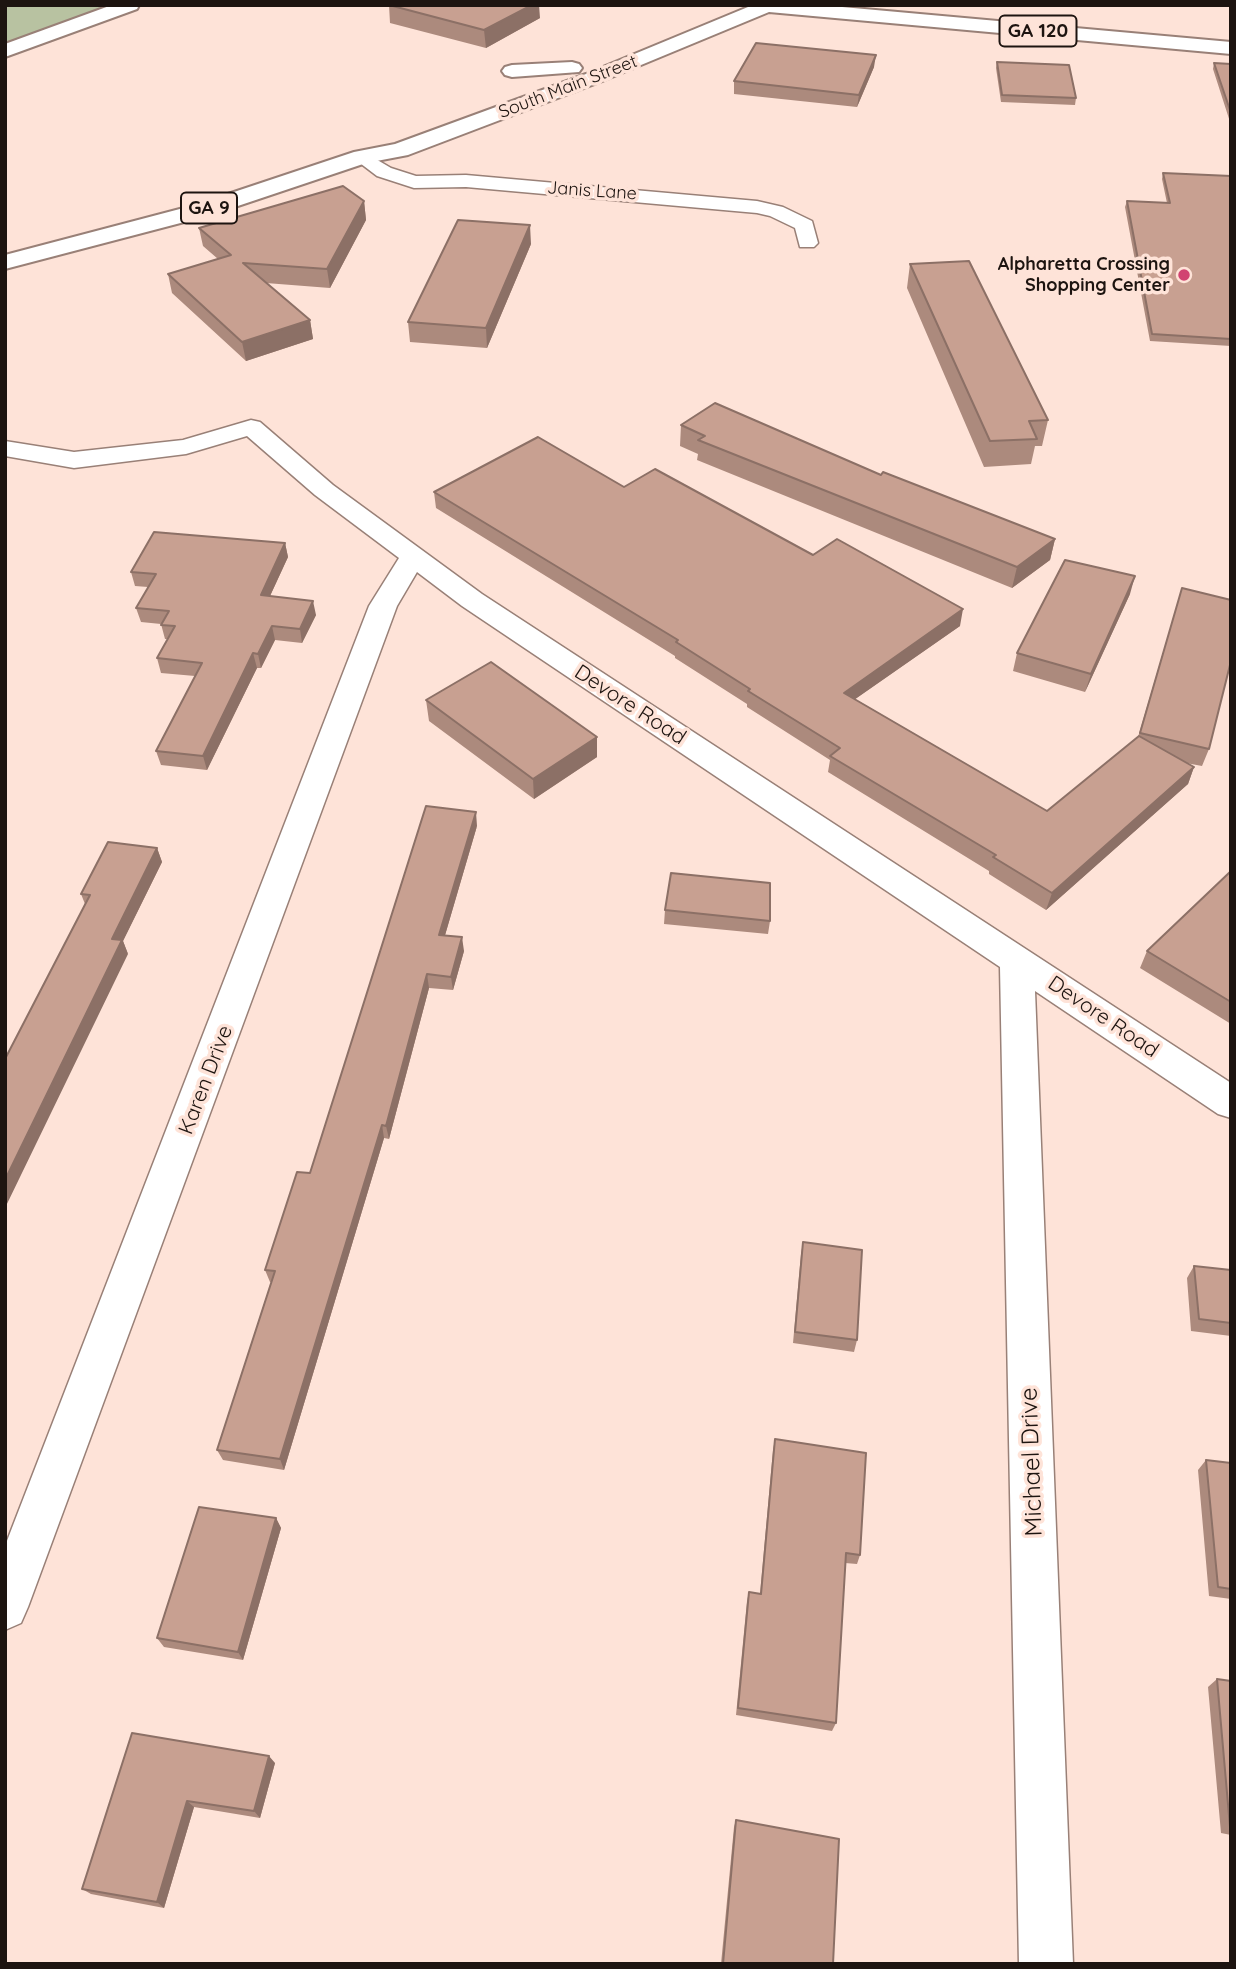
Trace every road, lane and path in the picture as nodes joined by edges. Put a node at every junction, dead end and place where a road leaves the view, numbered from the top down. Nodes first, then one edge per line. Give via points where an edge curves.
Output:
1 (130, 5) edge
2 (726, 5) edge
3 (764, 6) edge
4 (1231, 48) edge
5 (5, 51) edge
6 (572, 68) junction
7 (512, 71) dead end
8 (362, 157) junction
9 (807, 243) dead end
10 (5, 262) edge
11 (5, 448) edge
12 (413, 558) junction
13 (1017, 960) junction
14 (1231, 1103) edge
15 (5, 1607) edge
16 (1046, 1964) edge

1 - 5 main road
2 - 6 main road, South Main Street / GA 9
3 - 4 main road, GA 120
3 - 8 main road, South Main Street / GA 9 via 521,106 400,150
6 - 7 main road
6 - 8 main road, South Main Street / GA 9 via 383,141
8 - 9 street, Janis Lane via 384,173 414,182 466,181 757,206 805,225
8 - 10 main road, South Main Street / GA 9 via 203,210
11 - 12 street, Devore Road via 74,460 186,447 251,427
12 - 13 street, Devore Road
12 - 15 street, Karen Drive via 383,606
13 - 14 street, Devore Road
13 - 16 street, Michael Drive

